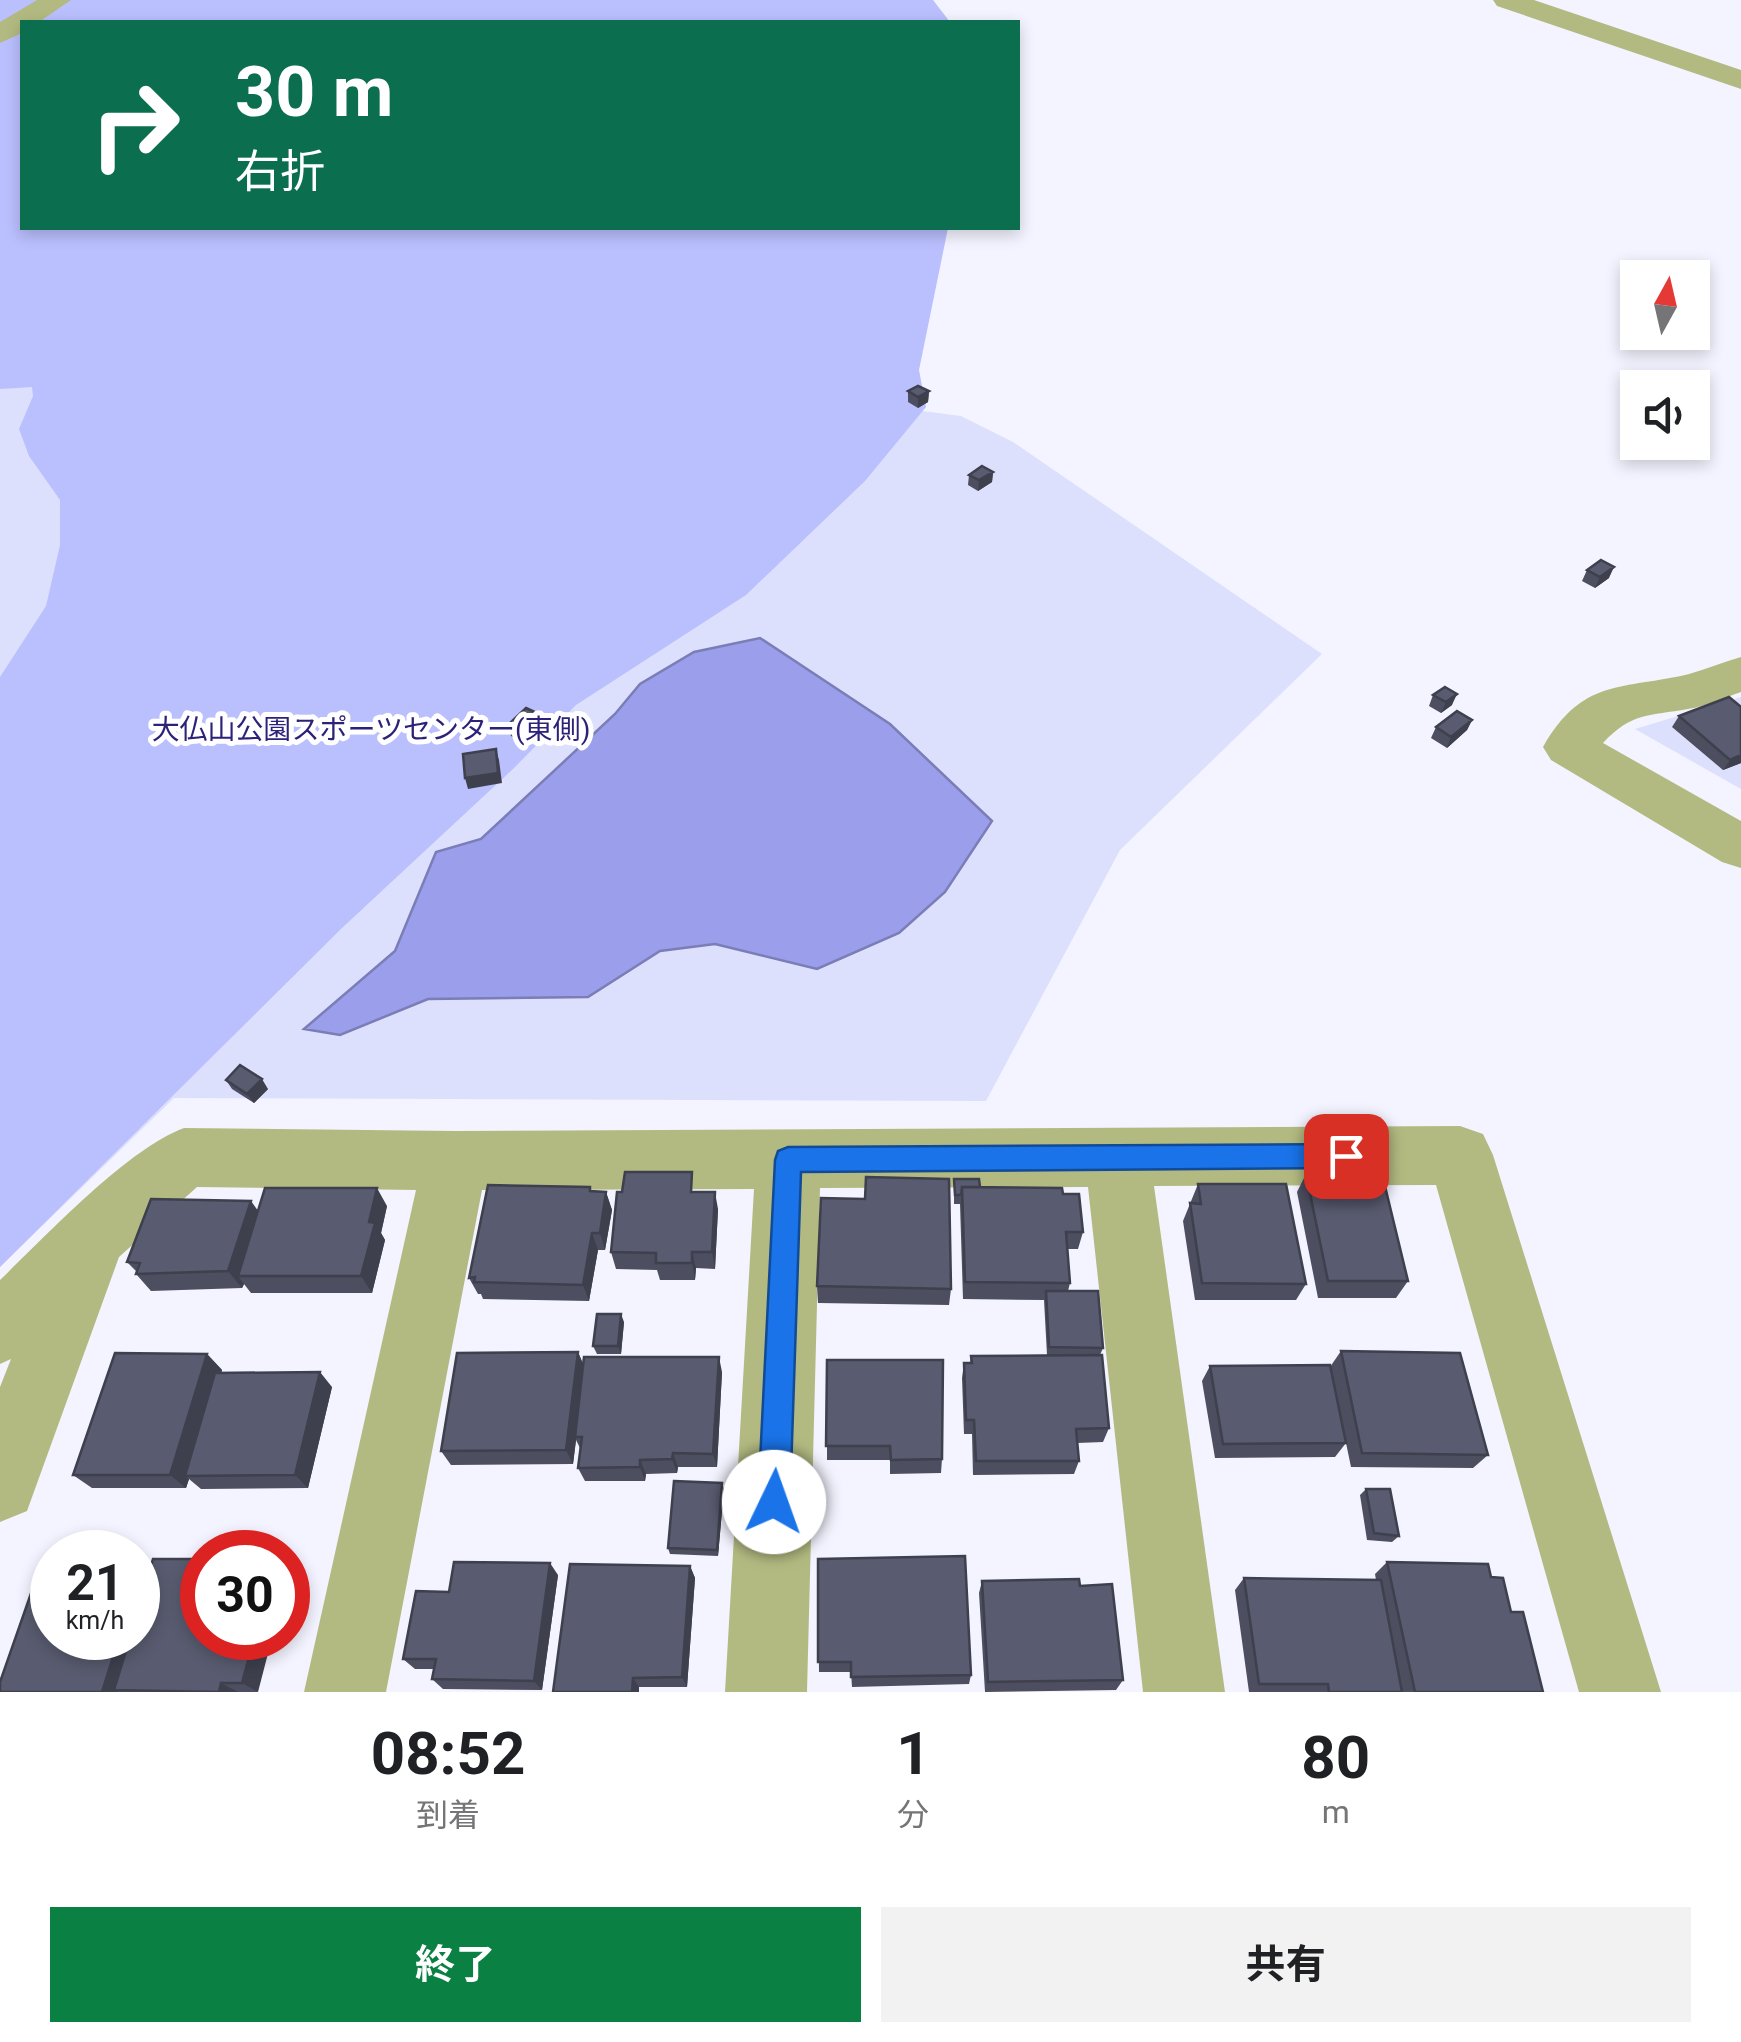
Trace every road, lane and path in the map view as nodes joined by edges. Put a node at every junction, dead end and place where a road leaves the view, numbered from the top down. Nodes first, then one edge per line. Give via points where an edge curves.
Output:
1 (57, 0) edge
2 (1507, 0) edge
3 (23, 20) edge
4 (1741, 80) edge
5 (1741, 674) edge
6 (1741, 847) edge
7 (1117, 1157) junction
8 (788, 1160) junction
9 (455, 1161) junction
10 (93, 1236) junction
11 (0, 1329) edge
12 (0, 1484) edge
13 (344, 1692) edge
14 (766, 1692) edge
15 (1184, 1692) edge
16 (1620, 1692) edge

1 - 3 street
2 - 4 street
5 - 6 street via 1603,711 1569,747
7 - 8 street
7 - 15 street
7 - 16 street via 1460,1155
8 - 9 street
8 - 14 street
9 - 10 street via 184,1157
9 - 13 street
10 - 11 street
10 - 12 street

